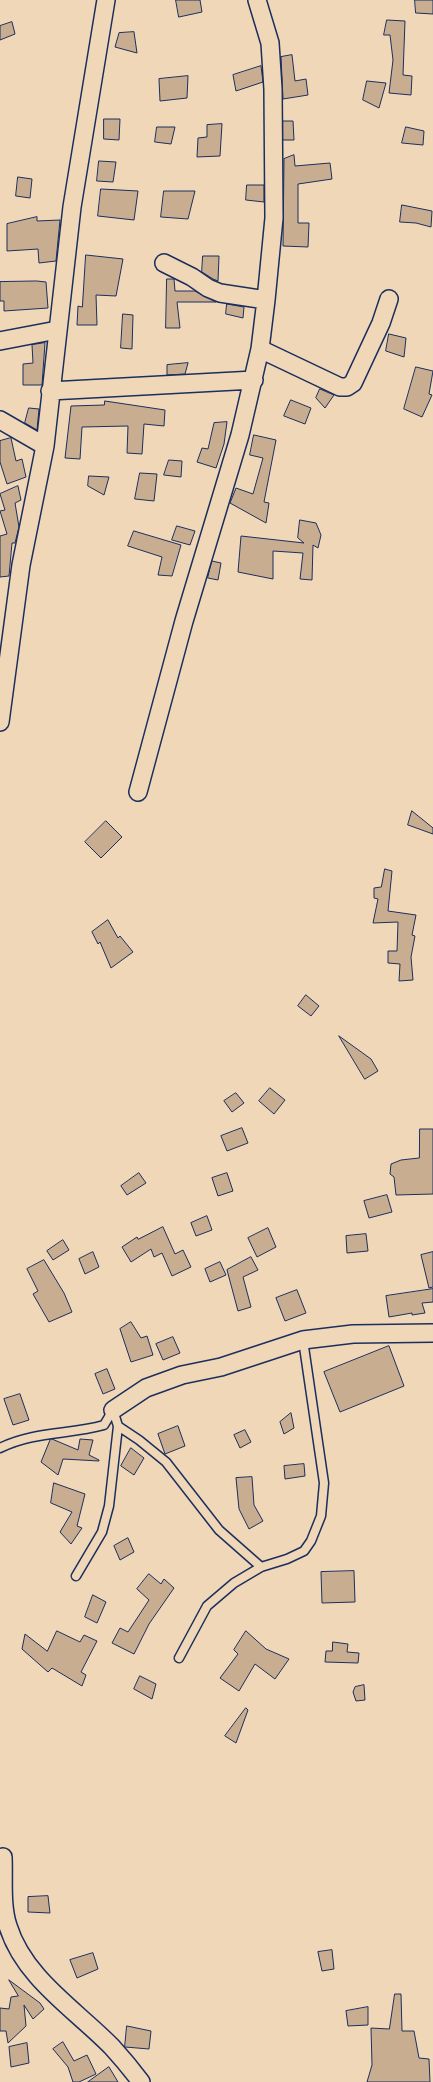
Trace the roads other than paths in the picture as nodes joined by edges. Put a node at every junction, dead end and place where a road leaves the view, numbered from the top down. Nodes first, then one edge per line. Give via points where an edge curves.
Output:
1 (106, 0) edge
2 (257, 0) edge
3 (164, 263) dead end
4 (389, 299) dead end
5 (266, 300) junction
6 (57, 330) junction
7 (0, 341) edge
8 (260, 349) junction
9 (254, 380) junction
10 (50, 391) junction
11 (0, 420) edge
12 (45, 446) junction
13 (7, 620) edge
14 (0, 722) edge
15 (138, 792) dead end
16 (433, 1333) edge
17 (303, 1340) junction
18 (113, 1410) junction
19 (118, 1426) junction
20 (0, 1448) edge
21 (261, 1567) junction
22 (76, 1576) dead end
23 (179, 1658) dead end
24 (3, 1857) dead end
25 (141, 2082) edge

1 - 6 street via 72,207
2 - 5 street via 270,43 273,89 274,218
3 - 5 street via 220,293
4 - 8 street via 381,323 353,383 347,387 340,387
5 - 8 street
6 - 7 street
6 - 10 street
8 - 9 street
9 - 10 street
9 - 15 street via 184,621
10 - 12 street
11 - 12 street
12 - 13 street
13 - 14 street
16 - 17 street via 353,1334
17 - 18 street via 146,1388
17 - 21 lane via 324,1483 321,1516 304,1551
18 - 19 lane
18 - 20 lane via 104,1425 86,1430 42,1434
19 - 21 lane via 166,1462 219,1530
19 - 22 lane via 109,1506 102,1532
21 - 23 lane via 234,1582 207,1606
24 - 25 street via 7,1925 17,1948 32,1970 112,2047

